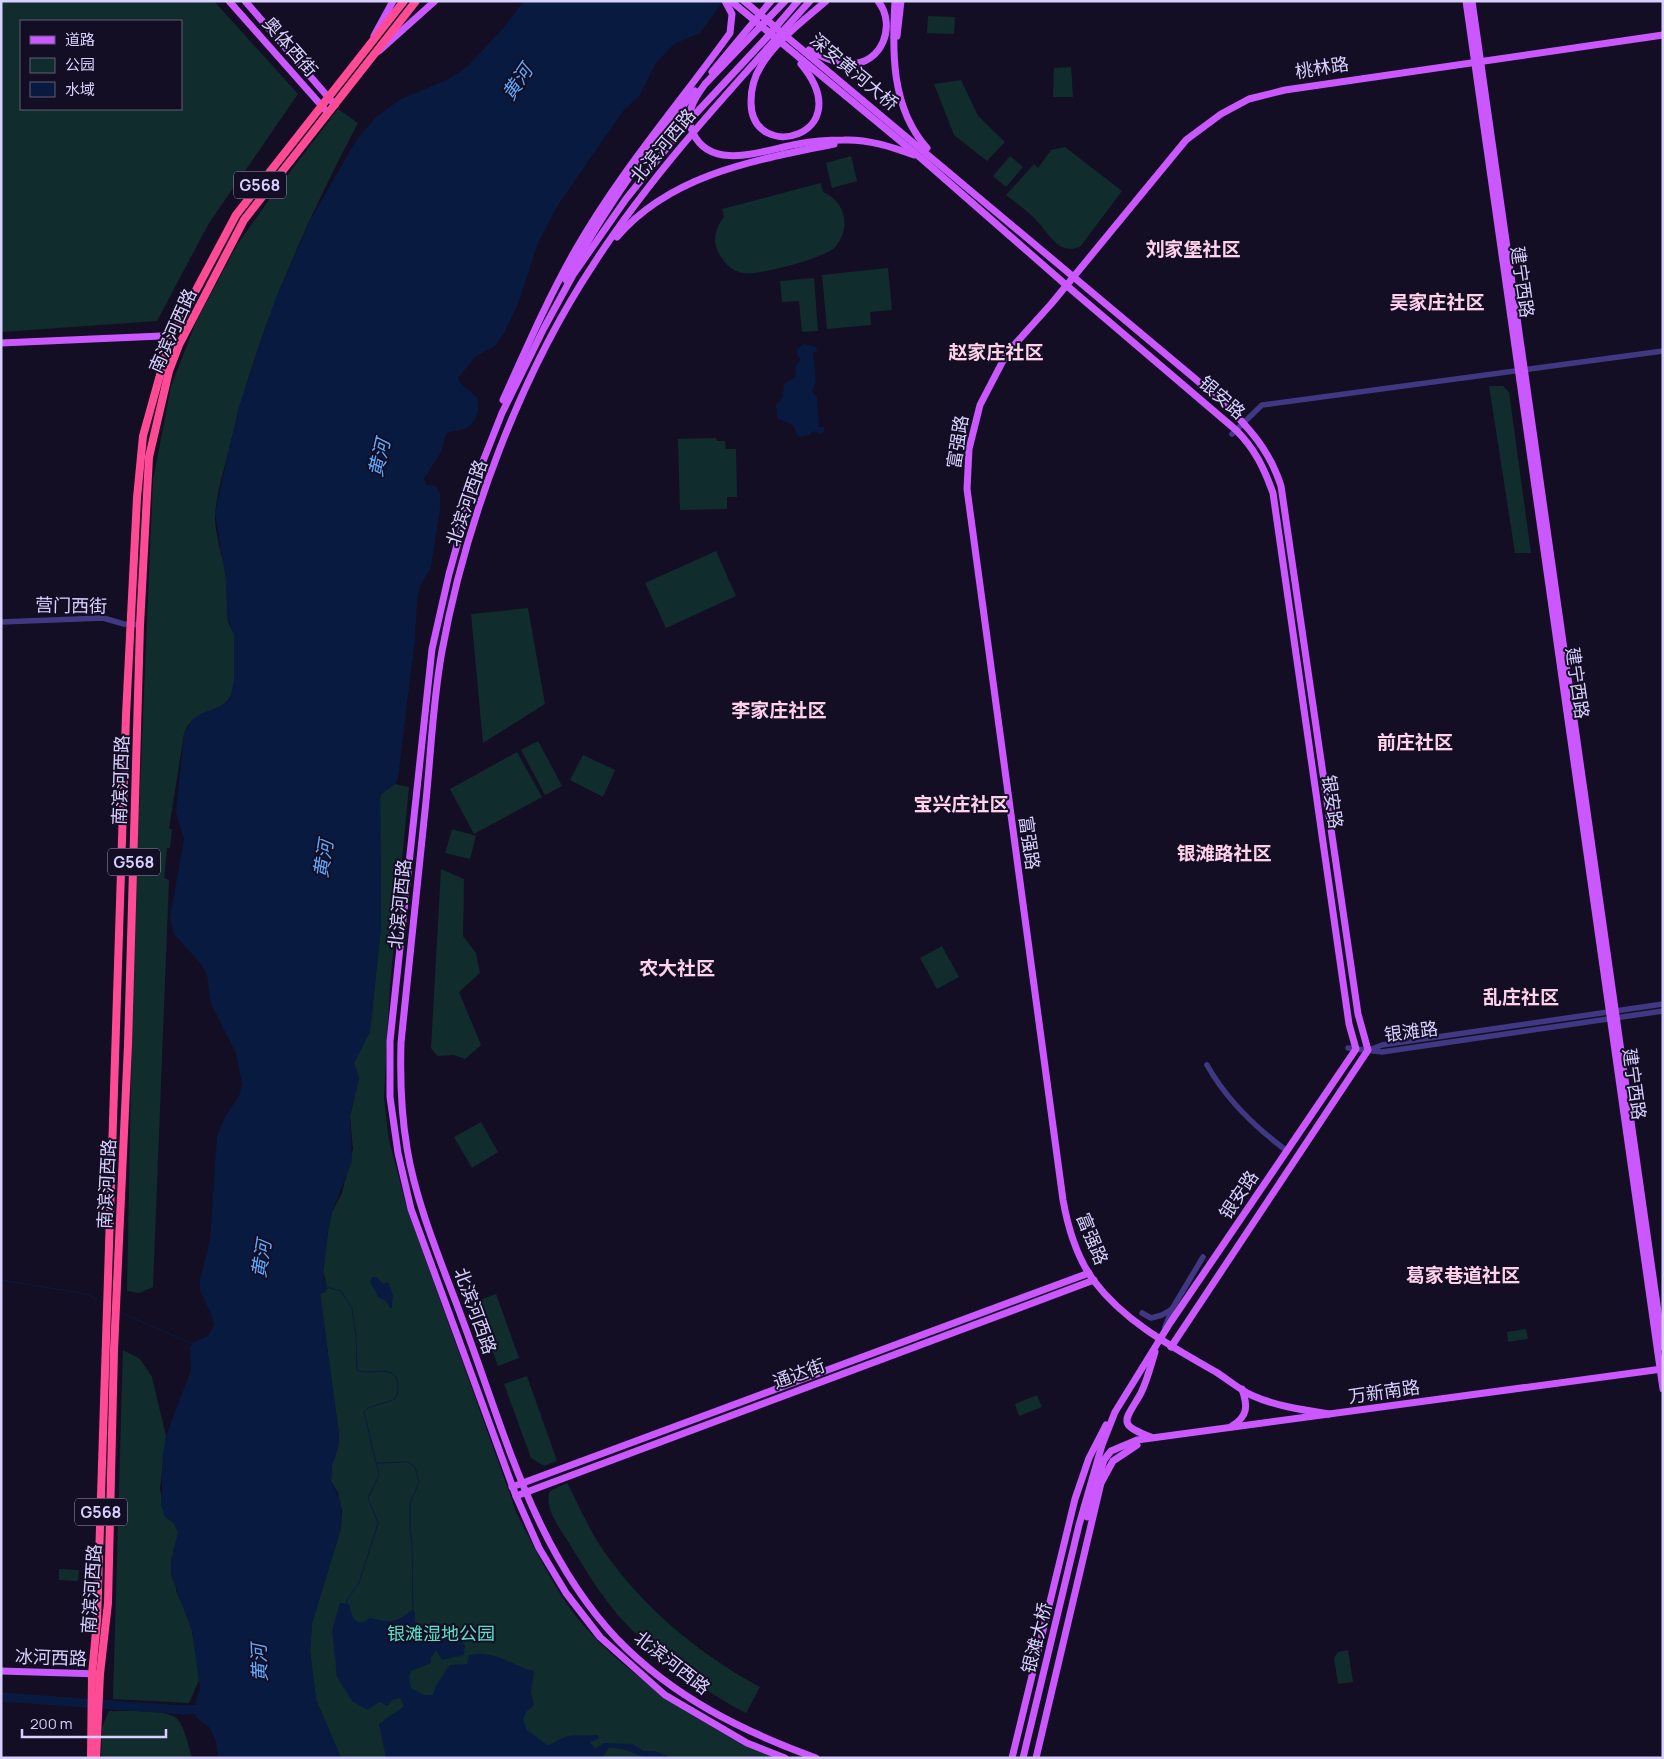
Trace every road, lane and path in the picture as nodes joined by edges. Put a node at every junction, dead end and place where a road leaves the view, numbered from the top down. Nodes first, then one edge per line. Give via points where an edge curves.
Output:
1 (229, 1) edge
2 (245, 1) edge
3 (393, 1) edge
4 (404, 1) edge
5 (416, 1) edge
6 (435, 1) edge
7 (724, 1) edge
8 (731, 1) edge
9 (744, 1) edge
10 (771, 1) edge
11 (785, 1) edge
12 (798, 1) edge
13 (826, 1) edge
14 (878, 1) edge
15 (895, 1) edge
16 (901, 1) edge
17 (1466, 1) edge
18 (1472, 1) edge
19 (808, 4) edge
20 (797, 26) junction
21 (1663, 34) edge
22 (370, 42) junction
23 (796, 44) junction
24 (776, 48) junction
25 (790, 50) junction
26 (759, 58) junction
27 (369, 60) junction
28 (1478, 62) junction
29 (895, 64) junction
30 (328, 97) junction
31 (334, 105) junction
32 (321, 106) junction
33 (328, 113) junction
34 (864, 142) junction
35 (922, 159) junction
36 (944, 166) junction
37 (592, 266) junction
38 (1073, 277) junction
39 (1066, 285) junction
40 (544, 328) junction
41 (540, 336) junction
42 (170, 339) junction
43 (549, 340) junction
44 (1, 343) edge
45 (179, 345) junction
46 (1663, 351) edge
47 (1523, 370) junction
48 (1244, 422) junction
49 (1234, 432) junction
50 (474, 484) junction
51 (1, 622) edge
52 (136, 624) junction
53 (415, 792) junction
54 (426, 794) junction
55 (1663, 1004) edge
56 (1663, 1011) edge
57 (1613, 1015) junction
58 (1348, 1048) dead end
59 (1356, 1049) junction
60 (1368, 1050) junction
61 (1207, 1065) dead end
62 (1287, 1150) junction
63 (1203, 1257) dead end
64 (1089, 1273) junction
65 (1094, 1280) junction
66 (1172, 1309) junction
67 (1142, 1313) dead end
68 (1160, 1339) junction
69 (1171, 1347) junction
70 (1663, 1347) edge
71 (110, 1349) junction
72 (1661, 1369) edge
73 (1242, 1389) junction
74 (1663, 1389) edge
75 (1115, 1412) junction
76 (1329, 1414) junction
77 (1230, 1428) junction
78 (1154, 1438) junction
79 (522, 1483) junction
80 (512, 1487) junction
81 (526, 1492) junction
82 (516, 1496) junction
83 (1082, 1525) junction
84 (1, 1671) edge
85 (96, 1674) junction
86 (95, 1710) junction
87 (91, 1758) edge
88 (96, 1758) edge
89 (785, 1758) edge
90 (816, 1758) edge
91 (1012, 1758) edge
92 (1023, 1758) edge
93 (1028, 1758) edge
94 (1036, 1758) edge

1 - 32 main road, 奥体西街
2 - 30 main road, 奥体西街
3 - 22 main road
4 - 22 highway, 南滨河西路 / G568
5 - 27 highway, 南滨河西路 / G568
6 - 27 main road
7 - 50 main road via 732,14 730,33 668,112 597,215 553,292 491,428
8 - 25 main road, 深安黄河大桥
9 - 23 main road, 深安黄河大桥
10 - 40 main road via 684,105 621,188 588,238
11 - 34 main road via 694,99 690,116 697,140 713,152 736,155 807,143
12 - 40 main road, 北滨河西路 via 685,125 626,199 573,276
13 - 20 main road
14 - 23 main road via 884,8 888,23 885,38 878,51 865,60 851,64 836,62
15 - 29 main road
16 - 29 main road
17 - 28 main road, 建宁西路
18 - 28 main road, 建宁西路
19 - 20 main road
19 - 26 main road, 北滨河西路
20 - 24 main road
21 - 28 main road, 桃林路
22 - 30 highway, 南滨河西路 / G568
23 - 36 main road, 深安黄河大桥
24 - 25 main road via 761,66 752,88 752,114 767,133 786,137 805,130 814,120 820,104 819,90 813,78
24 - 26 main road
25 - 35 main road, 深安黄河大桥
26 - 37 main road, 北滨河西路 via 636,202
27 - 31 highway, 南滨河西路 / G568
28 - 38 main road, 桃林路 via 1361,77 1249,98 1186,140
28 - 47 main road, 建宁西路
29 - 36 main road via 897,84 910,124
30 - 31 main road, 奥体西街
30 - 32 highway, 南滨河西路 / G568
31 - 33 highway, 南滨河西路 / G568
32 - 33 main road, 奥体西街
32 - 42 highway, 南滨河西路 / G568 via 236,215
33 - 45 highway, 南滨河西路 / G568 via 244,220
34 - 35 main road via 896,148
34 - 37 main road via 838,143 762,158 700,178 646,208 629,222
35 - 39 main road, 银安路
36 - 38 main road, 银安路
37 - 43 main road, 北滨河西路
38 - 39 main road, 桃林路
38 - 48 main road, 银安路
39 - 49 main road, 银安路
39 - 64 main road, 富强路 via 1007,353 980,405 969,449 967,489 1063,1200 1072,1235
40 - 41 main road, 北滨河西路
41 - 43 main road
41 - 50 main road, 北滨河西路 via 502,413
42 - 44 main road via 161,336
42 - 45 main road
42 - 52 highway, 南滨河西路 / G568 via 143,436 137,498
43 - 54 main road, 北滨河西路 via 514,417 480,507 458,582 442,652
45 - 52 highway, 南滨河西路 / G568 via 169,371 150,457
46 - 47 street
47 - 48 street via 1262,405
47 - 57 main road, 建宁西路
48 - 49 street
48 - 60 main road, 银安路 via 1267,451 1281,486 1358,1014
49 - 59 main road, 银安路 via 1256,453 1272,493 1349,1024
50 - 53 main road, 北滨河西路 via 432,650
51 - 52 street, 营门西街 via 103,618
52 - 71 highway, 南滨河西路 / G568 via 128,1045 117,1288
52 - 71 highway, 南滨河西路 / G568 via 126,715 108,1286
53 - 54 main road
53 - 80 main road, 北滨河西路 via 390,1041 390,1097 398,1153 412,1209
54 - 79 main road, 北滨河西路 via 400,1043 400,1089 407,1150 427,1223
55 - 57 street
56 - 57 street
57 - 60 street, 银滩路 via 1382,1044
57 - 70 main road, 建宁西路
57 - 72 main road, 建宁西路
58 - 59 street
59 - 60 street
59 - 62 main road, 银安路
60 - 69 main road, 银安路
61 - 62 street via 1232,1102
62 - 68 main road, 银安路
63 - 66 street
64 - 65 main road, 富强路
64 - 79 main road, 通达街
65 - 68 main road, 富强路 via 1116,1306
65 - 81 main road, 通达街
66 - 67 street via 1151,1318
66 - 68 street
68 - 69 main road, 富强路
68 - 75 main road, 银安路
68 - 78 main road via 1141,1392 1127,1414 1132,1430
69 - 73 main road, 富强路
71 - 85 highway, 南滨河西路 / G568
72 - 74 main road, 建宁西路
72 - 76 main road, 万新南路
73 - 76 main road via 1275,1403
73 - 77 main road via 1246,1412
75 - 83 main road, 银安路 via 1102,1445
75 - 91 main road via 1089,1458 1075,1499
76 - 77 main road, 万新南路
77 - 78 main road, 万新南路
78 - 83 main road, 万新南路 via 1137,1440 1111,1451 1104,1460
78 - 94 main road via 1125,1451 1113,1461 1101,1483
79 - 80 main road, 通达街
79 - 81 main road, 北滨河西路
80 - 82 main road, 北滨河西路
81 - 82 main road, 通达街
81 - 90 main road, 北滨河西路 via 549,1544 575,1587 618,1639 662,1679 696,1702 740,1728
82 - 89 main road, 北滨河西路 via 539,1548 566,1594 600,1637 665,1695 747,1743
83 - 92 main road, 银滩大桥
83 - 93 main road, 银滩大桥
84 - 85 main road, 冰河西路
85 - 86 highway, 南滨河西路 / G568
86 - 87 highway, 南滨河西路 / G568
86 - 88 highway, 南滨河西路 / G568

